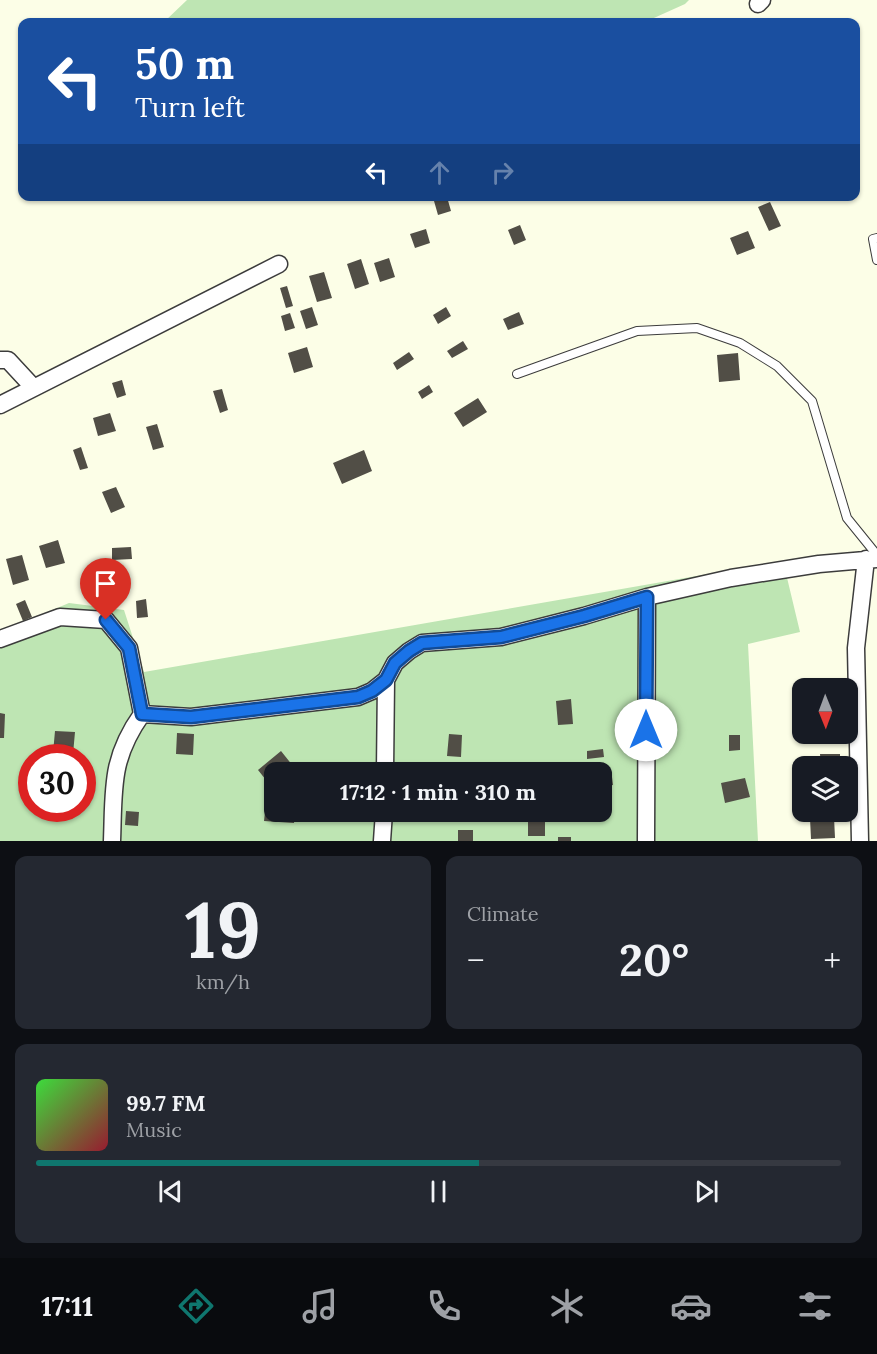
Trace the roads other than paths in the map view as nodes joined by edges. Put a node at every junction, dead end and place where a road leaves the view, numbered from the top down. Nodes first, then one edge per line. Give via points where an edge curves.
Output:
1 (877, 238) edge
2 (877, 260) edge
3 (279, 264) dead end
4 (0, 360) edge
5 (517, 374) dead end
6 (33, 387) junction
7 (0, 405) edge
8 (873, 558) edge
9 (647, 597) junction
10 (0, 639) edge
11 (386, 680) junction
12 (142, 714) junction
13 (385, 762) edge
14 (383, 822) edge
15 (112, 841) edge
16 (382, 841) edge
17 (646, 841) edge
18 (860, 841) edge

1 - 2 lane via 873,239
3 - 6 street
4 - 6 street via 9,360
5 - 8 lane via 637,332 697,328 740,343 777,366 812,401 847,518
6 - 7 street
8 - 9 street via 731,578
8 - 18 street via 856,648
9 - 11 street via 501,637 422,643 395,663
9 - 17 street
10 - 12 street via 60,617 106,620 129,648
11 - 12 street via 372,691 346,699 191,717
11 - 13 street
12 - 15 street via 129,732 117,765
14 - 16 street

